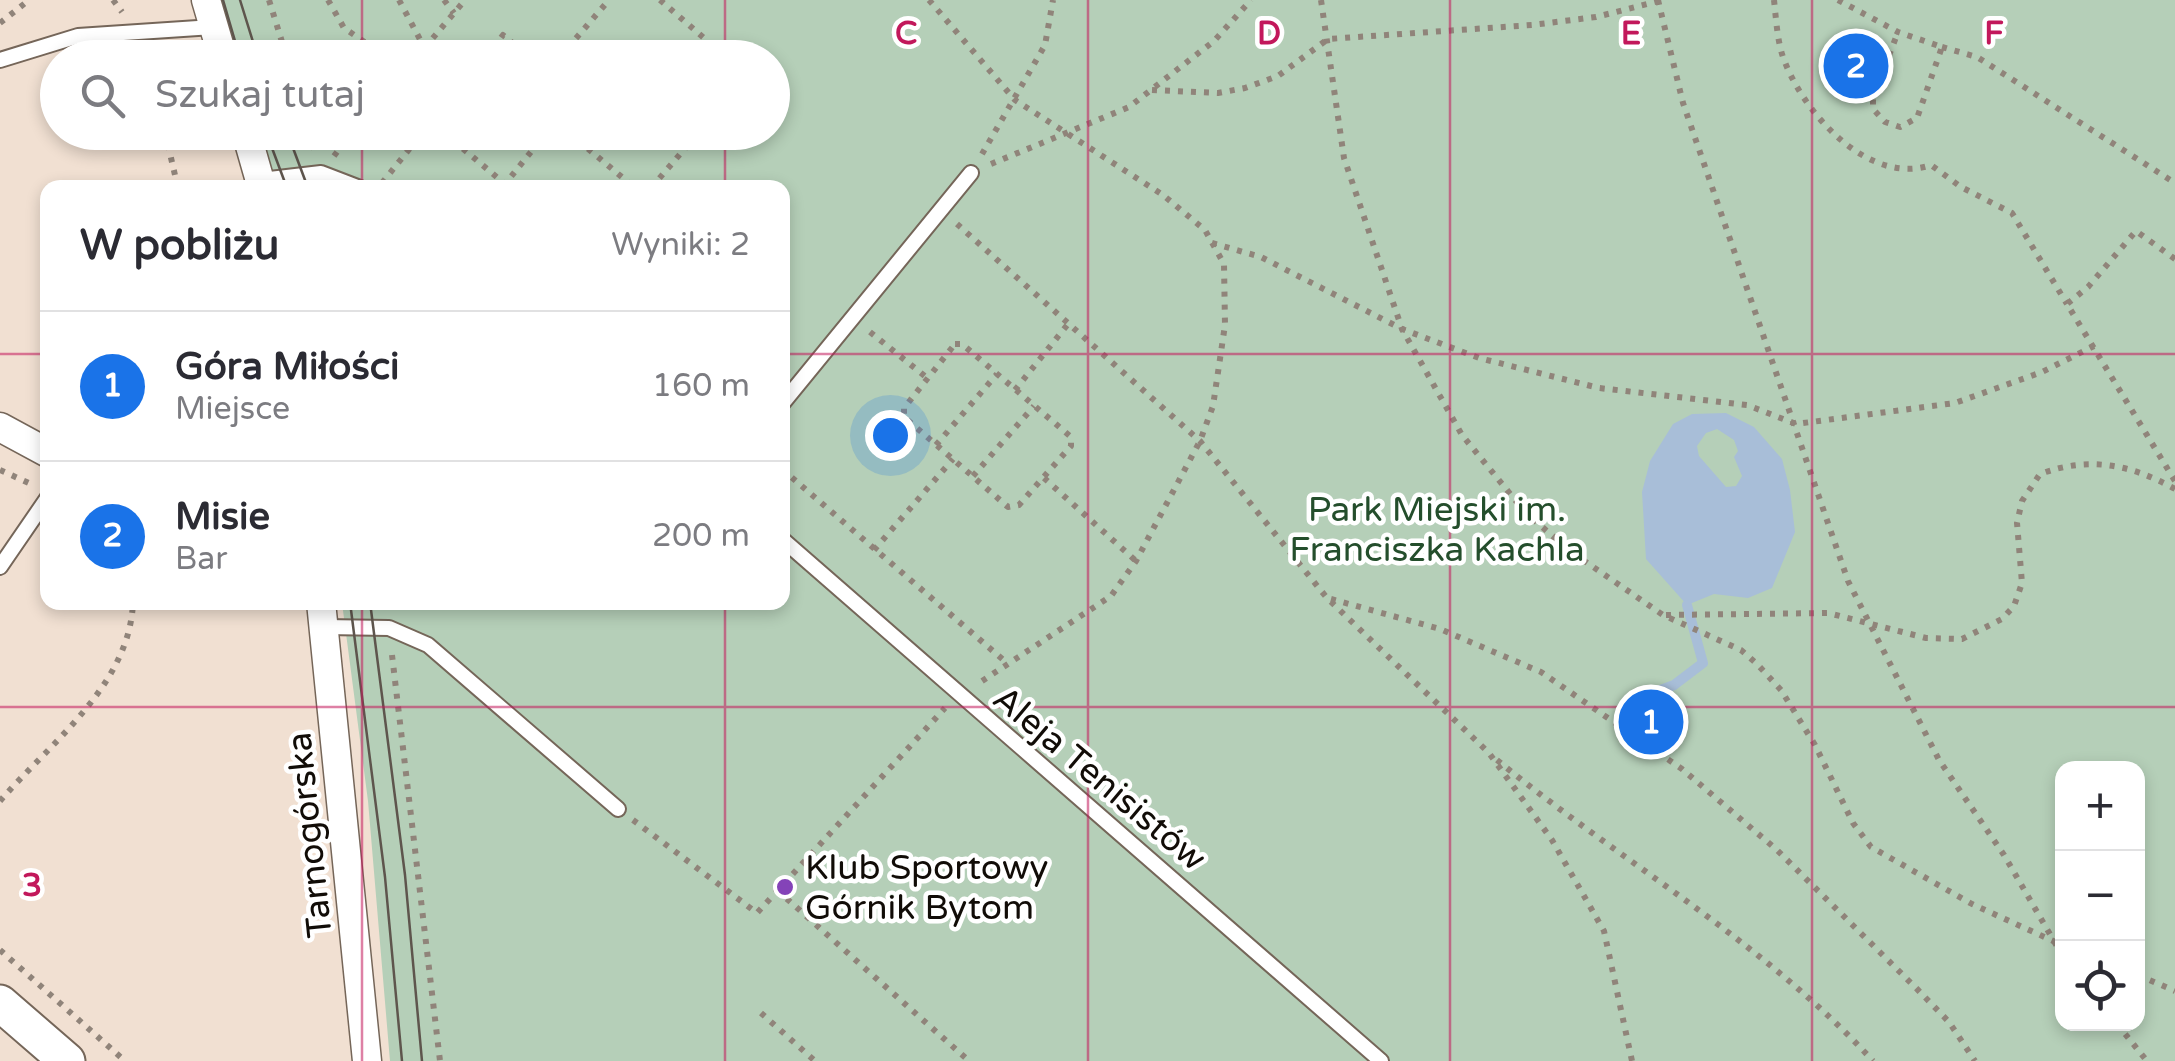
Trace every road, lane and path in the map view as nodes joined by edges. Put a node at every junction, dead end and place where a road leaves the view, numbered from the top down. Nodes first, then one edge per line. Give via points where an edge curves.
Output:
1 (29, 0) edge
2 (269, 0) edge
3 (328, 0) edge
4 (400, 0) edge
5 (444, 0) edge
6 (465, 0) edge
7 (609, 0) edge
8 (660, 0) edge
9 (929, 0) edge
10 (1053, 0) edge
11 (1250, 0) edge
12 (1321, 0) edge
13 (1658, 0) edge
14 (1774, 0) edge
15 (1838, 0) edge
16 (210, 13) edge
17 (454, 14) junction
18 (0, 24) edge
19 (1898, 32) junction
20 (1328, 39) junction
21 (65, 40) edge
22 (218, 40) edge
23 (281, 40) edge
24 (362, 40) edge
25 (421, 40) edge
26 (427, 40) edge
27 (575, 40) edge
28 (706, 40) edge
29 (1942, 47) junction
30 (40, 48) edge
31 (0, 60) edge
32 (1152, 90) junction
33 (1015, 100) junction
34 (1062, 134) junction
35 (169, 150) edge
36 (251, 150) edge
37 (409, 150) edge
38 (464, 150) edge
39 (534, 150) edge
40 (590, 150) edge
41 (681, 150) edge
42 (971, 172) junction
43 (176, 180) edge
44 (260, 180) edge
45 (283, 180) edge
46 (339, 180) edge
47 (385, 180) edge
48 (500, 180) edge
49 (511, 180) edge
50 (625, 180) edge
51 (657, 180) edge
52 (2175, 184) edge
53 (941, 210) junction
54 (1212, 243) junction
55 (2175, 259) edge
56 (2067, 304) junction
57 (853, 319) junction
58 (1068, 324) junction
59 (1402, 329) junction
60 (2094, 346) junction
61 (996, 374) junction
62 (926, 377) junction
63 (1015, 390) junction
64 (790, 394) edge
65 (1034, 406) junction
66 (1796, 424) junction
67 (0, 427) edge
68 (1200, 441) junction
69 (936, 445) junction
70 (40, 449) edge
71 (952, 459) junction
72 (0, 470) edge
73 (790, 476) edge
74 (973, 476) junction
75 (1044, 477) junction
76 (2175, 481) edge
77 (40, 485) edge
78 (2175, 489) edge
79 (40, 509) edge
80 (790, 546) edge
81 (874, 550) junction
82 (1136, 560) junction
83 (0, 567) edge
84 (1327, 598) junction
85 (132, 610) edge
86 (323, 615) edge
87 (1664, 615) junction
88 (1871, 624) junction
89 (389, 628) junction
90 (1008, 664) junction
91 (956, 695) junction
92 (1488, 753) junction
93 (0, 801) edge
94 (618, 809) joint
95 (777, 890) junction
96 (2051, 940) junction
97 (2055, 942) edge
98 (2055, 945) edge
99 (0, 950) edge
100 (2145, 979) edge
101 (2175, 991) edge
102 (0, 1003) edge
103 (760, 1014) dead end
104 (2123, 1031) edge
105 (67, 1061) edge
106 (125, 1061) edge
107 (367, 1061) edge
108 (440, 1061) edge
109 (815, 1061) edge
110 (969, 1061) edge
111 (1381, 1061) edge
112 (1632, 1061) edge
113 (1873, 1061) edge
114 (1975, 1061) edge
115 (2147, 1061) edge

1 - 18 path
2 - 23 path
3 - 24 path via 344,28
4 - 25 path
5 - 17 path
6 - 17 path
7 - 27 path
8 - 28 path
9 - 33 path
10 - 33 path via 1045,45
11 - 32 path via 1214,42
12 - 20 path
13 - 20 path via 1548,23
13 - 66 path via 1683,103
14 - 56 path via 1787,68 1850,148 1887,168 1931,165 2012,212
15 - 19 path
16 - 21 lane
16 - 22 street
17 - 26 path
19 - 29 path
19 - 29 path via 1873,97 1879,117 1893,126 1916,118
20 - 32 path via 1278,76 1246,88
20 - 59 path via 1344,158
29 - 52 path via 1977,57
30 - 31 lane
32 - 34 path via 1102,122
33 - 34 path
33 - 42 path
34 - 42 path
34 - 54 path via 1163,194
35 - 43 path
36 - 44 street
37 - 47 path
38 - 48 path
39 - 49 path
40 - 50 path
41 - 51 path
42 - 53 lane
45 - 46 lane via 321,173
53 - 57 lane
53 - 58 path
54 - 59 path via 1261,258
54 - 68 path via 1224,264 1225,326 1213,406
55 - 56 path via 2136,231
56 - 60 path
57 - 62 path
57 - 64 lane
58 - 63 path
58 - 68 path
59 - 66 path via 1480,358 1599,388 1746,405
59 - 87 path via 1462,434 1525,512
60 - 66 path via 1954,403
60 - 76 path
61 - 62 path via 955,344
61 - 63 path
61 - 69 path
62 - 69 path via 904,417
63 - 65 path
65 - 74 path
65 - 75 path via 1071,438
66 - 88 path via 1848,581
67 - 70 street
68 - 82 path
68 - 84 path
69 - 71 path
71 - 74 path
71 - 81 path
72 - 77 path
73 - 81 path
74 - 75 path via 1008,506 1018,505
75 - 82 path
78 - 88 path via 2149,475 2089,462 2040,474 2022,501 2016,548 2022,583 2002,619 1962,639
79 - 83 lane
80 - 91 lane, Aleja Tenisistów
81 - 90 path
82 - 90 path via 1111,596
84 - 92 path
84 - 114 path via 1440,629 1541,672 1682,768 1918,990
85 - 93 path via 108,679
86 - 89 lane
86 - 107 street, Tarnogórska
87 - 88 path via 1828,613
87 - 96 path via 1749,657 1781,690 1871,847
88 - 96 path via 1939,760
89 - 94 lane via 428,646
89 - 108 path
90 - 91 path
91 - 95 path
91 - 111 lane, Aleja Tenisistów
92 - 112 path via 1552,840 1604,931
92 - 113 path via 1577,826 1770,964
94 - 95 path via 757,913
95 - 110 path
96 - 97 path
96 - 98 path
99 - 106 path
100 - 101 path
102 - 105 street
103 - 109 path
104 - 115 path

